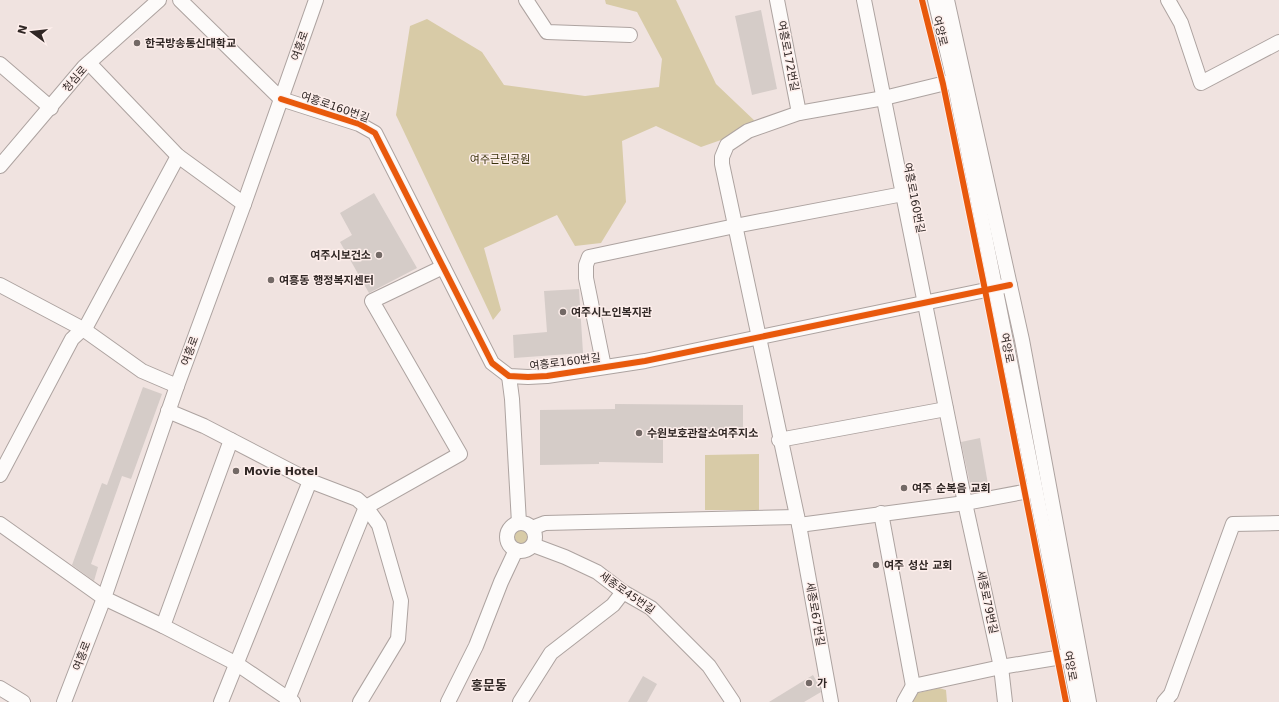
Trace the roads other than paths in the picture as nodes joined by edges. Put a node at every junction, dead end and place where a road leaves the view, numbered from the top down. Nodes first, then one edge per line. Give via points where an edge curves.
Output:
1 (159, 0) edge
2 (180, 0) edge
3 (316, 0) edge
4 (526, 0) edge
5 (777, 0) edge
6 (864, 0) edge
7 (935, 0) edge
8 (947, 0) edge
9 (1168, 0) edge
10 (630, 36) dead end
11 (1279, 42) edge
12 (89, 63) junction
13 (0, 64) edge
14 (954, 81) junction
15 (884, 98) junction
16 (281, 99) junction
17 (51, 108) junction
18 (799, 113) junction
19 (178, 156) junction
20 (0, 166) edge
21 (903, 194) junction
22 (244, 204) junction
23 (735, 226) junction
24 (443, 267) junction
25 (1010, 285) junction
26 (0, 286) edge
27 (995, 288) junction
28 (925, 303) junction
29 (83, 329) junction
30 (758, 338) junction
31 (604, 368) junction
32 (509, 376) junction
33 (177, 386) junction
34 (946, 409) junction
35 (168, 411) junction
36 (231, 440) junction
37 (779, 440) junction
38 (0, 475) edge
39 (310, 481) junction
40 (1034, 490) junction
41 (965, 503) junction
42 (366, 507) junction
43 (881, 514) junction
44 (798, 521) junction
45 (1279, 523) edge
46 (0, 524) edge
47 (526, 526) junction
48 (533, 545) junction
49 (516, 550) junction
50 (622, 592) junction
51 (104, 598) junction
52 (163, 626) junction
53 (1068, 656) junction
54 (237, 664) junction
55 (1001, 667) junction
56 (913, 686) junction
57 (0, 688) edge
58 (290, 701) edge
59 (23, 702) edge
60 (64, 702) edge
61 (221, 702) edge
62 (360, 702) edge
63 (448, 702) edge
64 (522, 702) edge
65 (733, 702) edge
66 (831, 702) edge
67 (904, 702) edge
68 (1004, 702) edge
69 (1078, 702) edge
70 (1089, 702) edge
71 (1164, 702) edge

1 - 12 street, 청심로
2 - 16 street
3 - 16 street, 여흥로
4 - 10 street via 547,32
5 - 18 street, 여흥로172번길
6 - 15 street
7 - 14 street, 여양로
8 - 25 street, 여양로
9 - 11 street via 1181,22 1201,83
12 - 17 street, 청심로
12 - 19 street
13 - 17 street
14 - 15 street
14 - 27 street, 여양로
15 - 18 street
15 - 21 street, 여흥로160번길
16 - 22 street, 여흥로
16 - 24 street, 여흥로160번길 via 359,124 375,133
17 - 20 street, 청심로
18 - 23 street via 748,131 727,145 722,164
19 - 22 street
19 - 29 street
21 - 23 street, 여흥로160번길
21 - 28 street, 여흥로160번길
22 - 33 street, 여흥로
23 - 30 street
23 - 31 street, 여흥로160번길 via 589,257 586,278
24 - 32 street, 여흥로160번길 via 492,363
24 - 42 street via 372,301 460,454
25 - 27 street, 여흥로160번길
25 - 70 street, 여양로
26 - 29 street
27 - 28 street, 여흥로160번길
27 - 40 street, 여양로
28 - 30 street, 여흥로160번길
28 - 34 street, 여흥로160번길
29 - 33 street via 142,371
29 - 38 street via 72,339
30 - 31 street, 여흥로160번길
30 - 37 street
31 - 32 street, 여흥로160번길 via 547,376
32 - 47 street
33 - 35 street, 여흥로
34 - 37 street
34 - 41 street, 여흥로160번길
35 - 36 street
35 - 51 street, 여흥로
36 - 39 street
36 - 52 street
37 - 44 street
39 - 42 street via 357,499
39 - 54 street
40 - 41 street
40 - 53 street, 여양로
41 - 43 street
41 - 55 street, 세종로79번길
42 - 58 street
42 - 62 street via 379,525 401,601 398,639
43 - 44 street
43 - 56 street
44 - 47 street via 545,523
44 - 66 street, 세종로67번길
45 - 71 street via 1233,524 1172,694
46 - 51 street
47 - 48 street via 536,536
47 - 49 street via 512,527 508,535 509,544
48 - 49 street via 526,551
48 - 50 street, 세종로45번길 via 597,572
49 - 63 street via 476,646
50 - 64 street via 614,605 551,653
50 - 65 street, 세종로45번길 via 651,608 709,666
51 - 52 street
51 - 60 street, 여흥로
52 - 54 street
53 - 55 street
53 - 69 street, 여양로
54 - 58 street
54 - 61 street
55 - 56 street
55 - 68 street, 세종로79번길
56 - 67 street
57 - 59 street

